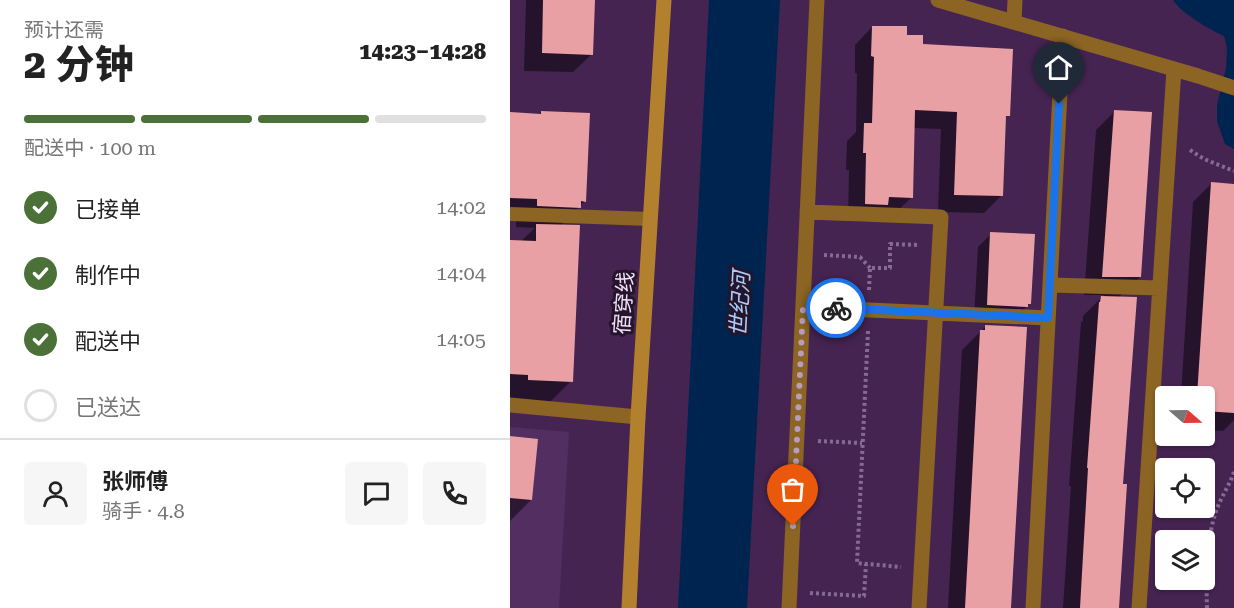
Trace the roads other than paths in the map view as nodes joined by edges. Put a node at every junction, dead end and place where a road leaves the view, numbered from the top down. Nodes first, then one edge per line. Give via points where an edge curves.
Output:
1 (664, 0) edge
2 (817, 0) edge
3 (938, 0) edge
4 (1015, 0) edge
5 (1014, 22) junction
6 (1063, 36) junction
7 (1174, 69) junction
8 (1234, 88) edge
9 (807, 212) junction
10 (510, 214) edge
11 (650, 219) junction
12 (1050, 285) junction
13 (1160, 288) junction
14 (803, 307) junction
15 (935, 313) junction
16 (1048, 318) junction
17 (510, 405) edge
18 (638, 417) junction
19 (629, 608) edge
20 (789, 608) edge
21 (919, 608) edge
22 (1033, 608) edge
23 (1139, 608) edge

1 - 11 main road, 宿穿线
2 - 9 street
3 - 5 street
4 - 5 street
5 - 6 street
6 - 7 street
6 - 12 street
7 - 8 street
7 - 13 street
9 - 14 street
9 - 15 street via 941,217
10 - 11 lane
11 - 18 main road, 宿穿线
12 - 13 street
12 - 16 street
13 - 23 street
14 - 15 street
14 - 20 street
15 - 16 street
15 - 21 street
16 - 22 street
17 - 18 street
18 - 19 main road, 宿穿线

